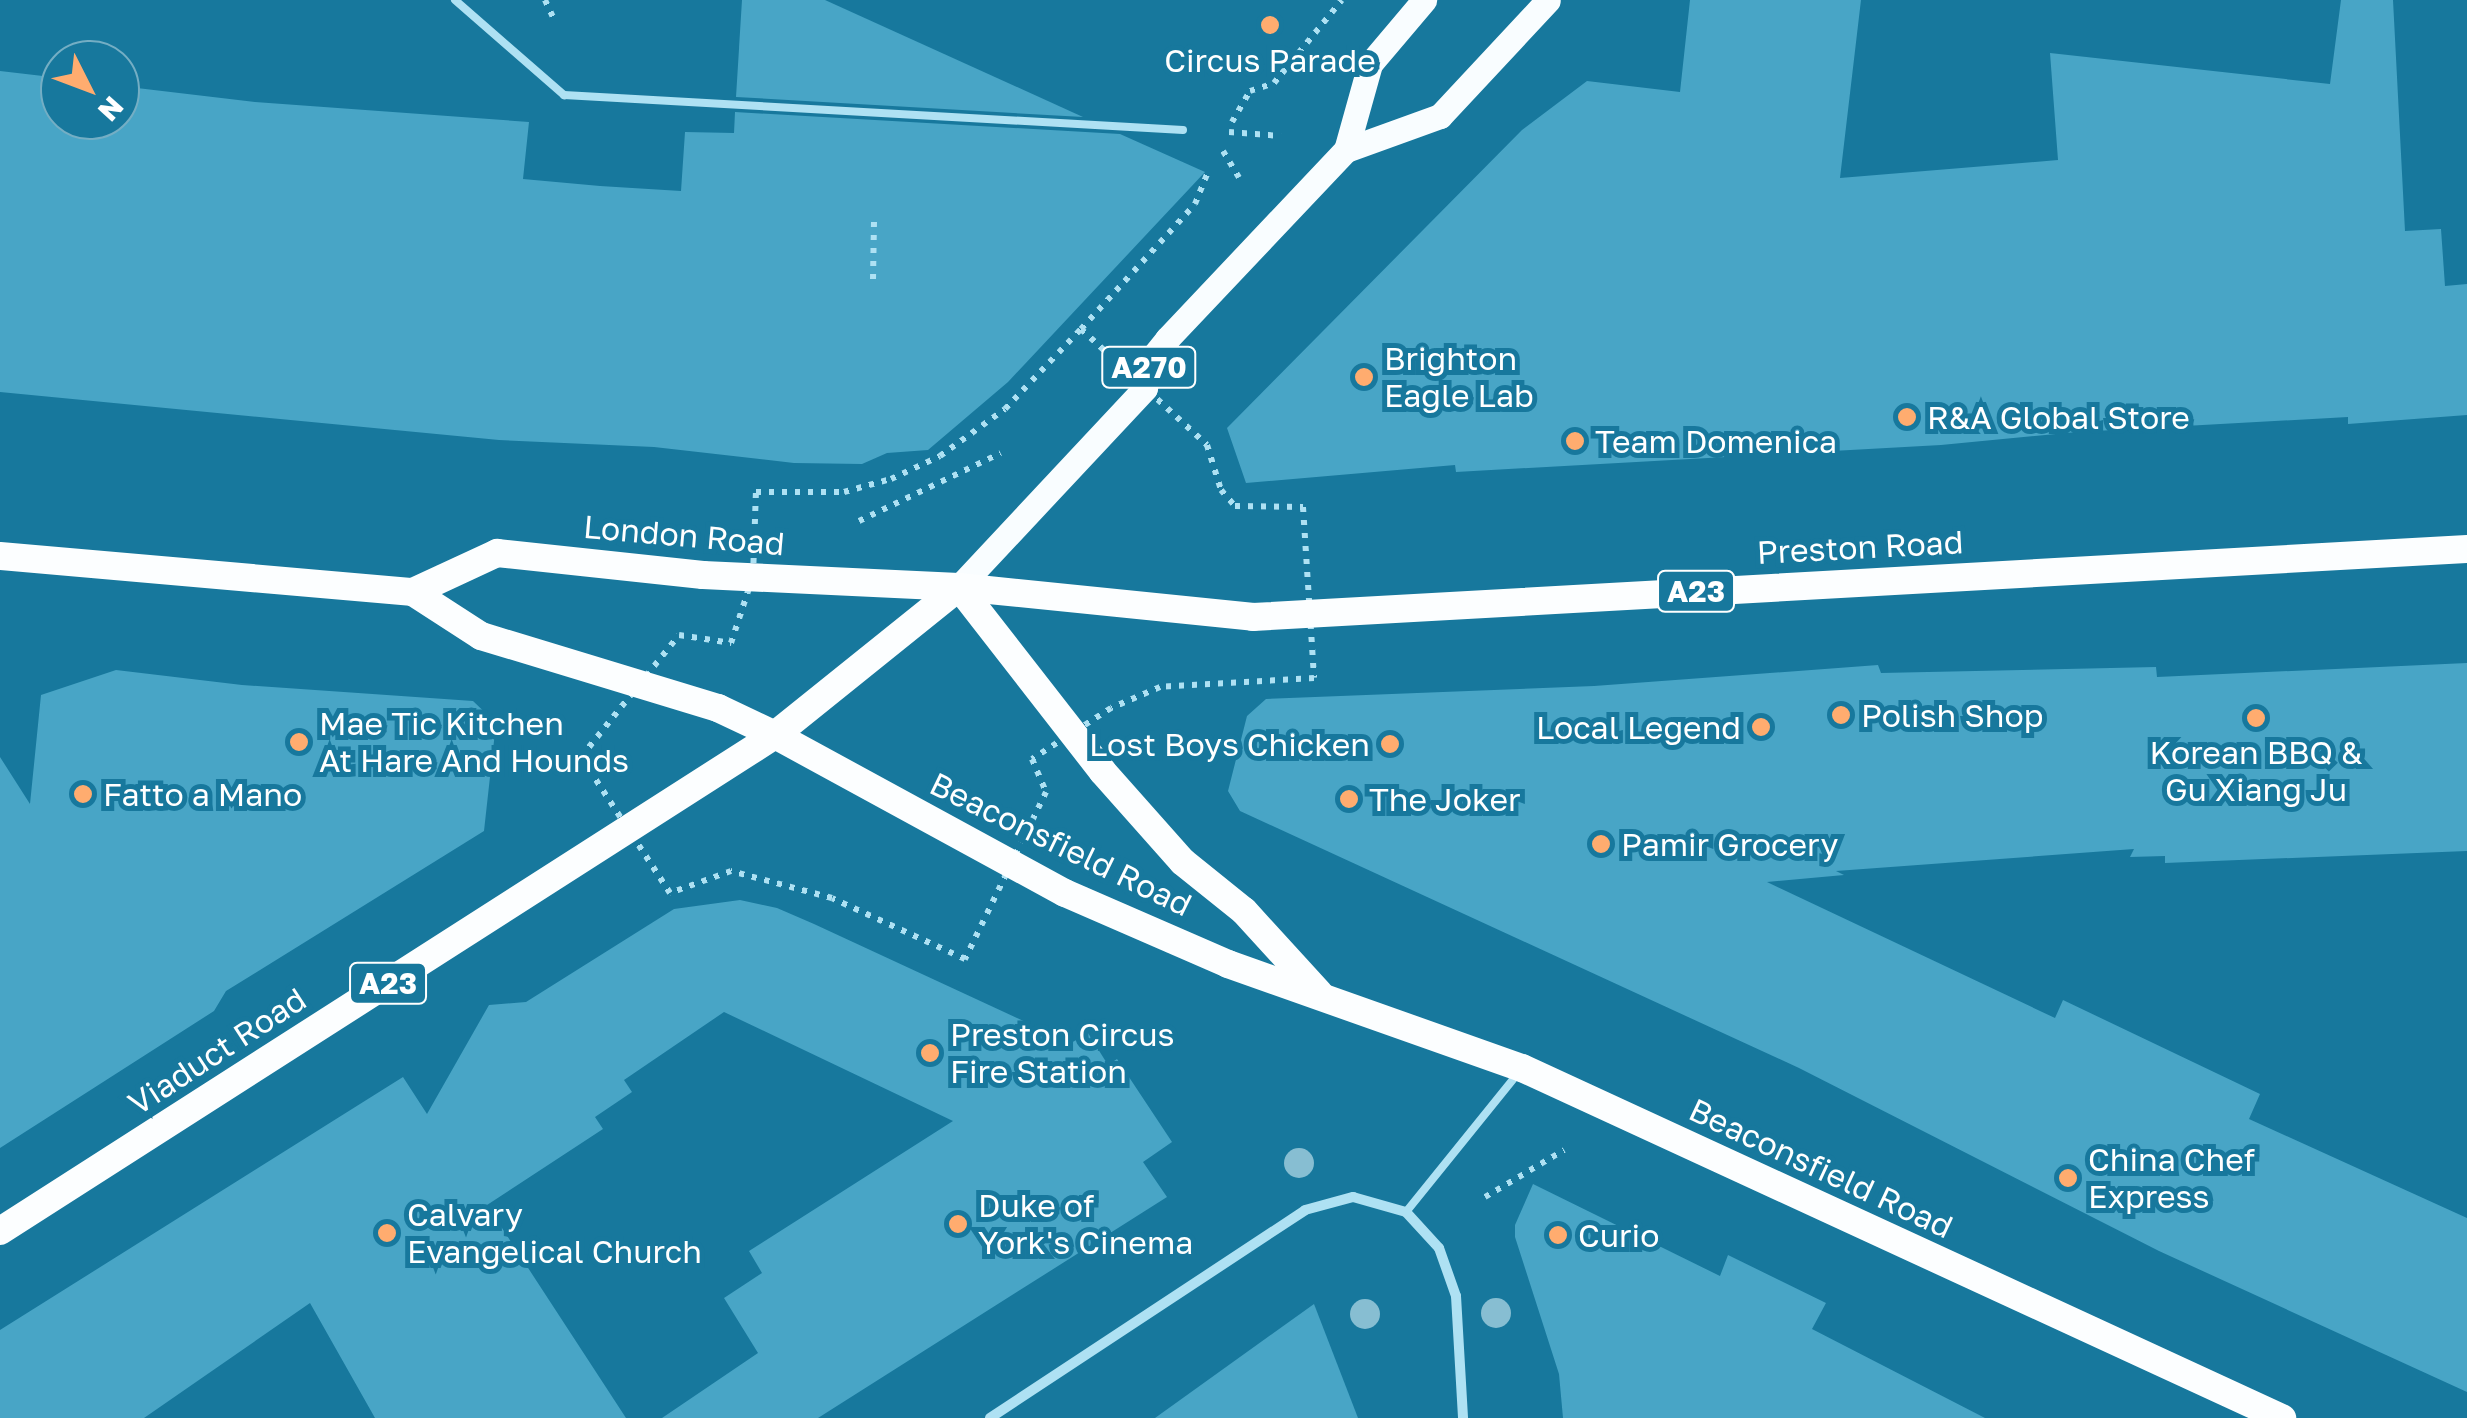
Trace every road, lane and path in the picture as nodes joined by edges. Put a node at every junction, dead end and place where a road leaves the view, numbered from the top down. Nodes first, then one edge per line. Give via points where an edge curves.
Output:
1 (455, 0) edge
2 (1424, 0) edge
3 (1548, 0) edge
4 (1183, 130) joint
5 (1346, 150) junction
6 (874, 220) dead end
7 (873, 279) dead end
8 (1078, 461) junction
9 (2467, 549) edge
10 (0, 556) edge
11 (822, 580) junction
12 (959, 586) junction
13 (412, 592) junction
14 (775, 734) junction
15 (1324, 998) junction
16 (1522, 1068) junction
17 (1621, 1116) junction
18 (1406, 1212) junction
19 (0, 1231) edge
20 (1428, 1231) junction
21 (990, 1418) edge
22 (1463, 1418) edge
23 (2282, 1418) edge

1 - 4 lane via 564,95
2 - 5 main road, A270 via 1370,64
3 - 5 main road, A270 via 1440,116
4 - 5 path via 1280,136
5 - 8 main road, A270 via 1167,339 1151,358 1145,388
6 - 7 path
8 - 11 path via 1026,441 850,525
8 - 12 main road, A270
9 - 12 highway, Preston Road / A23 via 1252,617
10 - 13 highway, London Road / A23
11 - 12 highway, London Road / A23
11 - 13 highway, London Road / A23 via 704,576 498,553
12 - 14 highway, A23
12 - 15 highway, Beaconsfield Road / A23 via 1103,772 1183,862 1244,911
13 - 14 highway, London Road / A23 via 480,636 718,708
14 - 15 highway, Beaconsfield Road / A23 via 1066,893
14 - 19 highway, Viaduct Road / A23
15 - 16 highway, Beaconsfield Road / A23
16 - 17 highway, Beaconsfield Road / A23
16 - 18 lane
17 - 20 path
17 - 23 highway, Beaconsfield Road / A23
18 - 20 street
18 - 21 street via 1352,1197 1305,1210
20 - 22 street via 1456,1296

